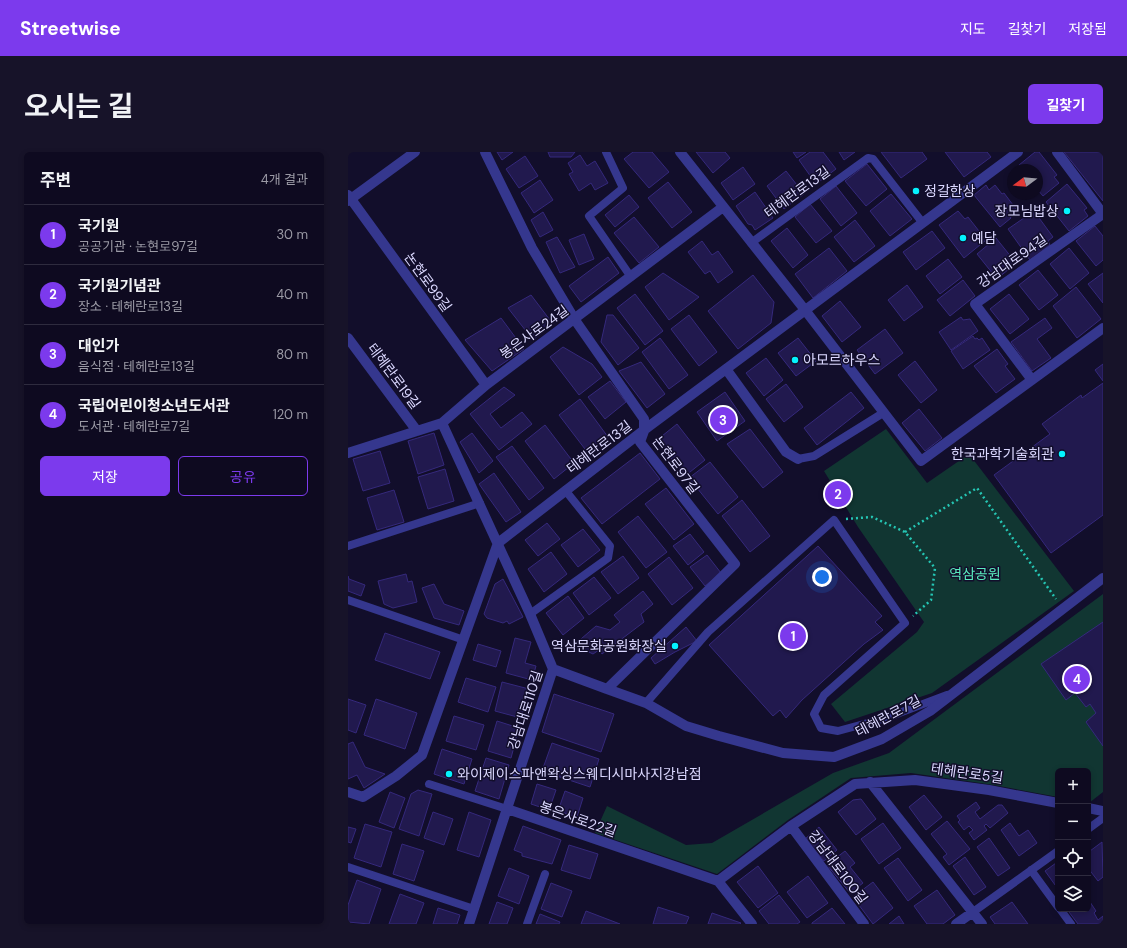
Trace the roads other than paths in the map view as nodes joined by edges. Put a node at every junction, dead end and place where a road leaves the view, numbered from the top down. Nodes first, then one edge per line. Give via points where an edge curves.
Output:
1 (415, 152) edge
2 (486, 152) edge
3 (606, 152) edge
4 (680, 152) edge
5 (1018, 152) edge
6 (1057, 152) edge
7 (349, 198) edge
8 (723, 207) junction
9 (1103, 214) edge
10 (922, 222) junction
11 (751, 243) junction
12 (632, 277) junction
13 (805, 310) junction
14 (575, 320) junction
15 (1103, 328) edge
16 (348, 338) edge
17 (726, 369) junction
18 (1032, 380) junction
19 (486, 385) junction
20 (883, 413) junction
21 (442, 423) junction
22 (417, 431) junction
23 (644, 431) junction
24 (348, 453) edge
25 (798, 458) joint
26 (565, 490) junction
27 (480, 503) junction
28 (498, 543) junction
29 (348, 546) edge
30 (1103, 578) edge
31 (348, 600) edge
32 (530, 614) junction
33 (464, 640) junction
34 (553, 670) junction
35 (607, 689) junction
36 (952, 694) junction
37 (646, 703) junction
38 (870, 782) junction
39 (429, 784) dead end
40 (348, 792) edge
41 (1055, 802) edge
42 (507, 809) junction
43 (1103, 818) edge
44 (791, 826) junction
45 (1091, 827) edge
46 (1055, 853) edge
47 (348, 867) edge
48 (1031, 870) junction
49 (545, 874) dead end
50 (718, 881) junction
51 (1055, 903) edge
52 (474, 909) junction
53 (973, 912) junction
54 (1062, 912) edge
55 (469, 924) edge
56 (527, 924) edge
57 (752, 924) edge
58 (864, 924) edge
59 (956, 924) edge
60 (982, 924) edge
61 (1071, 924) edge

1 - 7 street
2 - 14 street, 논현로97길 via 532,248
3 - 12 lane via 623,188 589,216
4 - 8 street
5 - 10 street, 테헤란로13길
6 - 9 street, 강남대로94길
7 - 19 street, 논현로99길
8 - 11 street
8 - 12 street, 봉은사로24길
9 - 18 street, 강남대로94길 via 975,304
10 - 11 lane, 테헤란로13길 via 874,159 868,158
10 - 13 street, 테헤란로13길
11 - 13 street
12 - 14 street, 봉은사로24길
13 - 17 street, 테헤란로13길
13 - 20 street
14 - 19 street, 봉은사로24길
14 - 23 street, 논현로97길 via 644,419
15 - 18 street
16 - 22 street, 테헤란로19길
17 - 23 street, 테헤란로13길
17 - 25 street via 786,452
18 - 20 street via 921,461
19 - 21 street, 봉은사로24길
20 - 25 lane via 814,456
21 - 22 street, 봉은사로24길
21 - 27 street, 강남대로110길
22 - 24 street, 봉은사로24길
23 - 26 street, 테헤란로13길
23 - 35 street, 논현로97길 via 640,442 735,564
26 - 28 street, 테헤란로13길
26 - 32 lane, 테헤란로13길 via 610,546 608,558
27 - 28 street, 강남대로110길
27 - 29 lane
28 - 32 street, 강남대로110길
28 - 33 street
30 - 36 street, 테헤란로7길
31 - 33 lane
32 - 34 street, 강남대로110길
33 - 40 street via 422,756 363,797
34 - 35 street
34 - 42 street, 강남대로110길
35 - 37 street, 테헤란로7길
36 - 37 street, 테헤란로7길 via 930,711 882,738 834,757 783,753 756,747 686,726
36 - 37 lane via 886,718 838,730 821,728 814,714 824,695 905,623 834,520 708,632
38 - 41 street, 테헤란로5길 via 915,780
38 - 44 street, 테헤란로5길 via 855,784
38 - 53 street
39 - 42 lane, 봉은사로22길
42 - 50 street, 봉은사로22길
42 - 52 street, 강남대로110길
43 - 45 lane
44 - 50 street, 테헤란로5길
44 - 58 street, 강남대로100길
46 - 48 lane
47 - 52 lane
48 - 51 lane
48 - 53 lane
49 - 56 lane
50 - 57 street
52 - 55 street, 강남대로110길
53 - 59 street
53 - 60 street
54 - 61 lane

